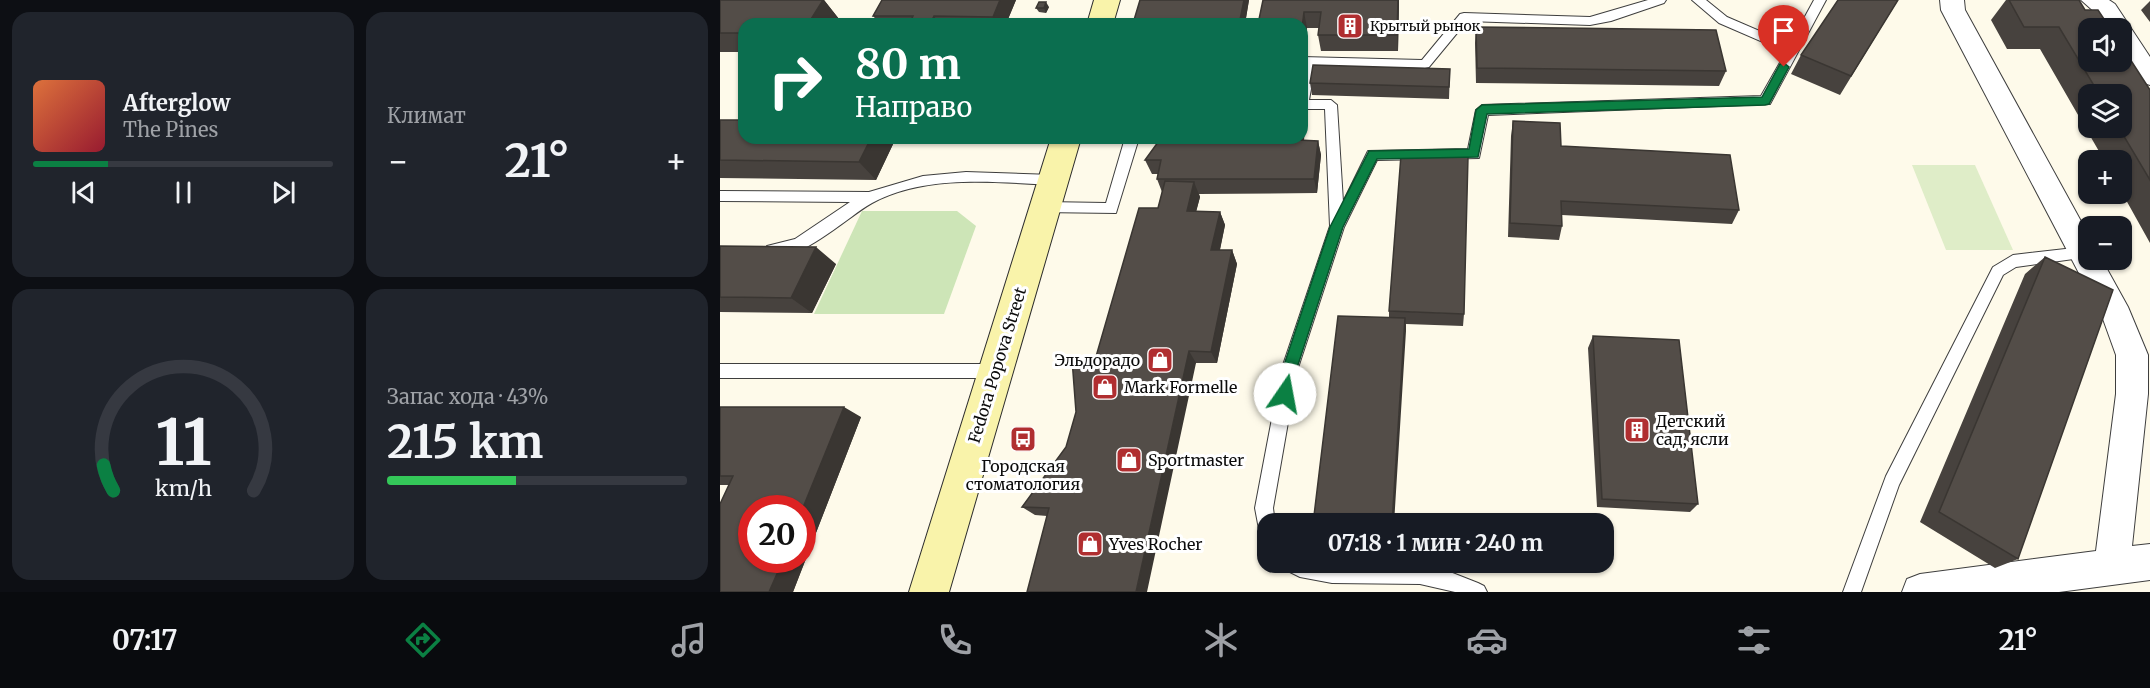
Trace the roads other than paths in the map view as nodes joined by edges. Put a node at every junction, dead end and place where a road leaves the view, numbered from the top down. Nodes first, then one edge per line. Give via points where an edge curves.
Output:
1 (1107, 0) edge
2 (1660, 0) edge
3 (1698, 0) edge
4 (1820, 0) edge
5 (1952, 0) edge
6 (2093, 0) edge
7 (1102, 18) edge
8 (2112, 18) edge
9 (2132, 48) edge
10 (1793, 50) junction
11 (1308, 61) edge
12 (2150, 76) edge
13 (1308, 104) edge
14 (1064, 144) edge
15 (1130, 144) edge
16 (1049, 194) junction
17 (720, 196) edge
18 (870, 197) junction
19 (1337, 227) junction
20 (2078, 244) edge
21 (755, 249) edge
22 (2078, 254) edge
23 (2092, 270) edge
24 (720, 371) edge
25 (995, 371) junction
26 (1265, 513) edge
27 (2150, 562) edge
28 (2112, 567) junction
29 (1352, 573) edge
30 (929, 592) edge
31 (1478, 592) edge
32 (1852, 592) edge
33 (1920, 592) edge

1 - 7 street
2 - 11 lane via 1590,21 1464,17 1425,64
3 - 10 lane via 1723,20
4 - 10 lane
5 - 20 street via 1953,10
6 - 8 street
9 - 12 street
10 - 19 lane via 1765,101 1482,110 1474,154 1373,155
13 - 19 lane via 1331,105
14 - 16 street, Fedora Popova Street
15 - 16 lane via 1111,209
16 - 18 lane via 940,177
16 - 25 street, Fedora Popova Street
17 - 18 lane
18 - 21 lane via 799,244 779,250
19 - 26 lane via 1289,371
22 - 32 lane via 2013,261 1998,271 1892,483
23 - 28 street via 2132,355 2132,394
24 - 25 lane
25 - 30 street, Fedora Popova Street
27 - 28 street
28 - 33 street
29 - 31 lane via 1423,575

